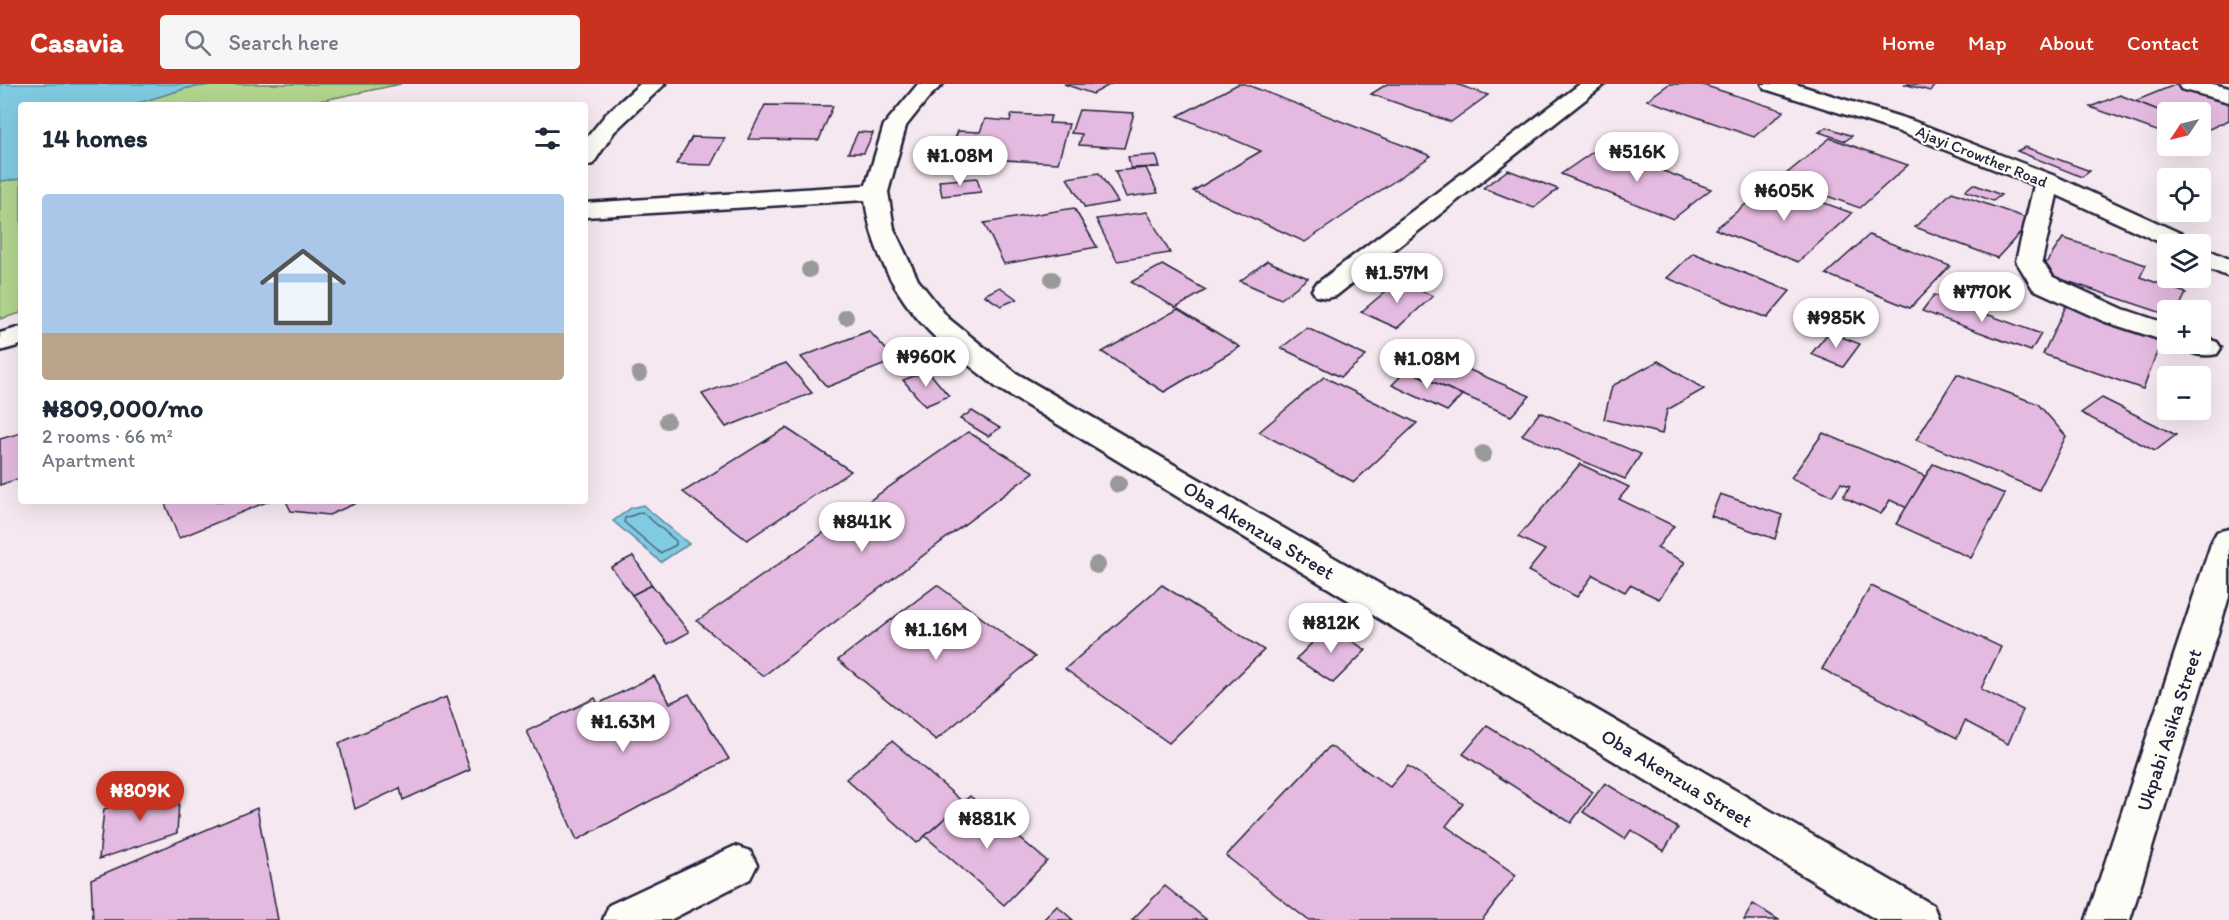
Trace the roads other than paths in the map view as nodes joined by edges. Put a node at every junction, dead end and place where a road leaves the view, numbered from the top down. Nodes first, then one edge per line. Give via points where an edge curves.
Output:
1 (654, 84) edge
2 (932, 84) edge
3 (1594, 84) edge
4 (1773, 84) edge
5 (2189, 84) edge
6 (2229, 94) edge
7 (588, 153) edge
8 (2046, 181) junction
9 (876, 192) junction
10 (588, 210) edge
11 (2162, 234) edge
12 (2211, 260) edge
13 (2229, 269) edge
14 (1326, 290) dead end
15 (2157, 330) edge
16 (18, 337) edge
17 (0, 342) edge
18 (2229, 541) edge
19 (735, 865) dead end
20 (625, 920) edge
21 (1917, 920) edge
22 (2108, 920) edge

1 - 7 street via 632,100 595,139
2 - 9 street, Oba Akenzua Street via 895,124
3 - 14 street
4 - 8 street, Ajayi Crowther Road via 1905,126
5 - 6 street
8 - 11 street, Ajayi Crowther Road
8 - 15 street via 2029,261 2043,283
9 - 10 street
9 - 21 street, Oba Akenzua Street via 880,229 905,282 938,324 1006,380
12 - 13 street
16 - 17 street
18 - 22 street, Ukpabi Asika Street
19 - 20 street

